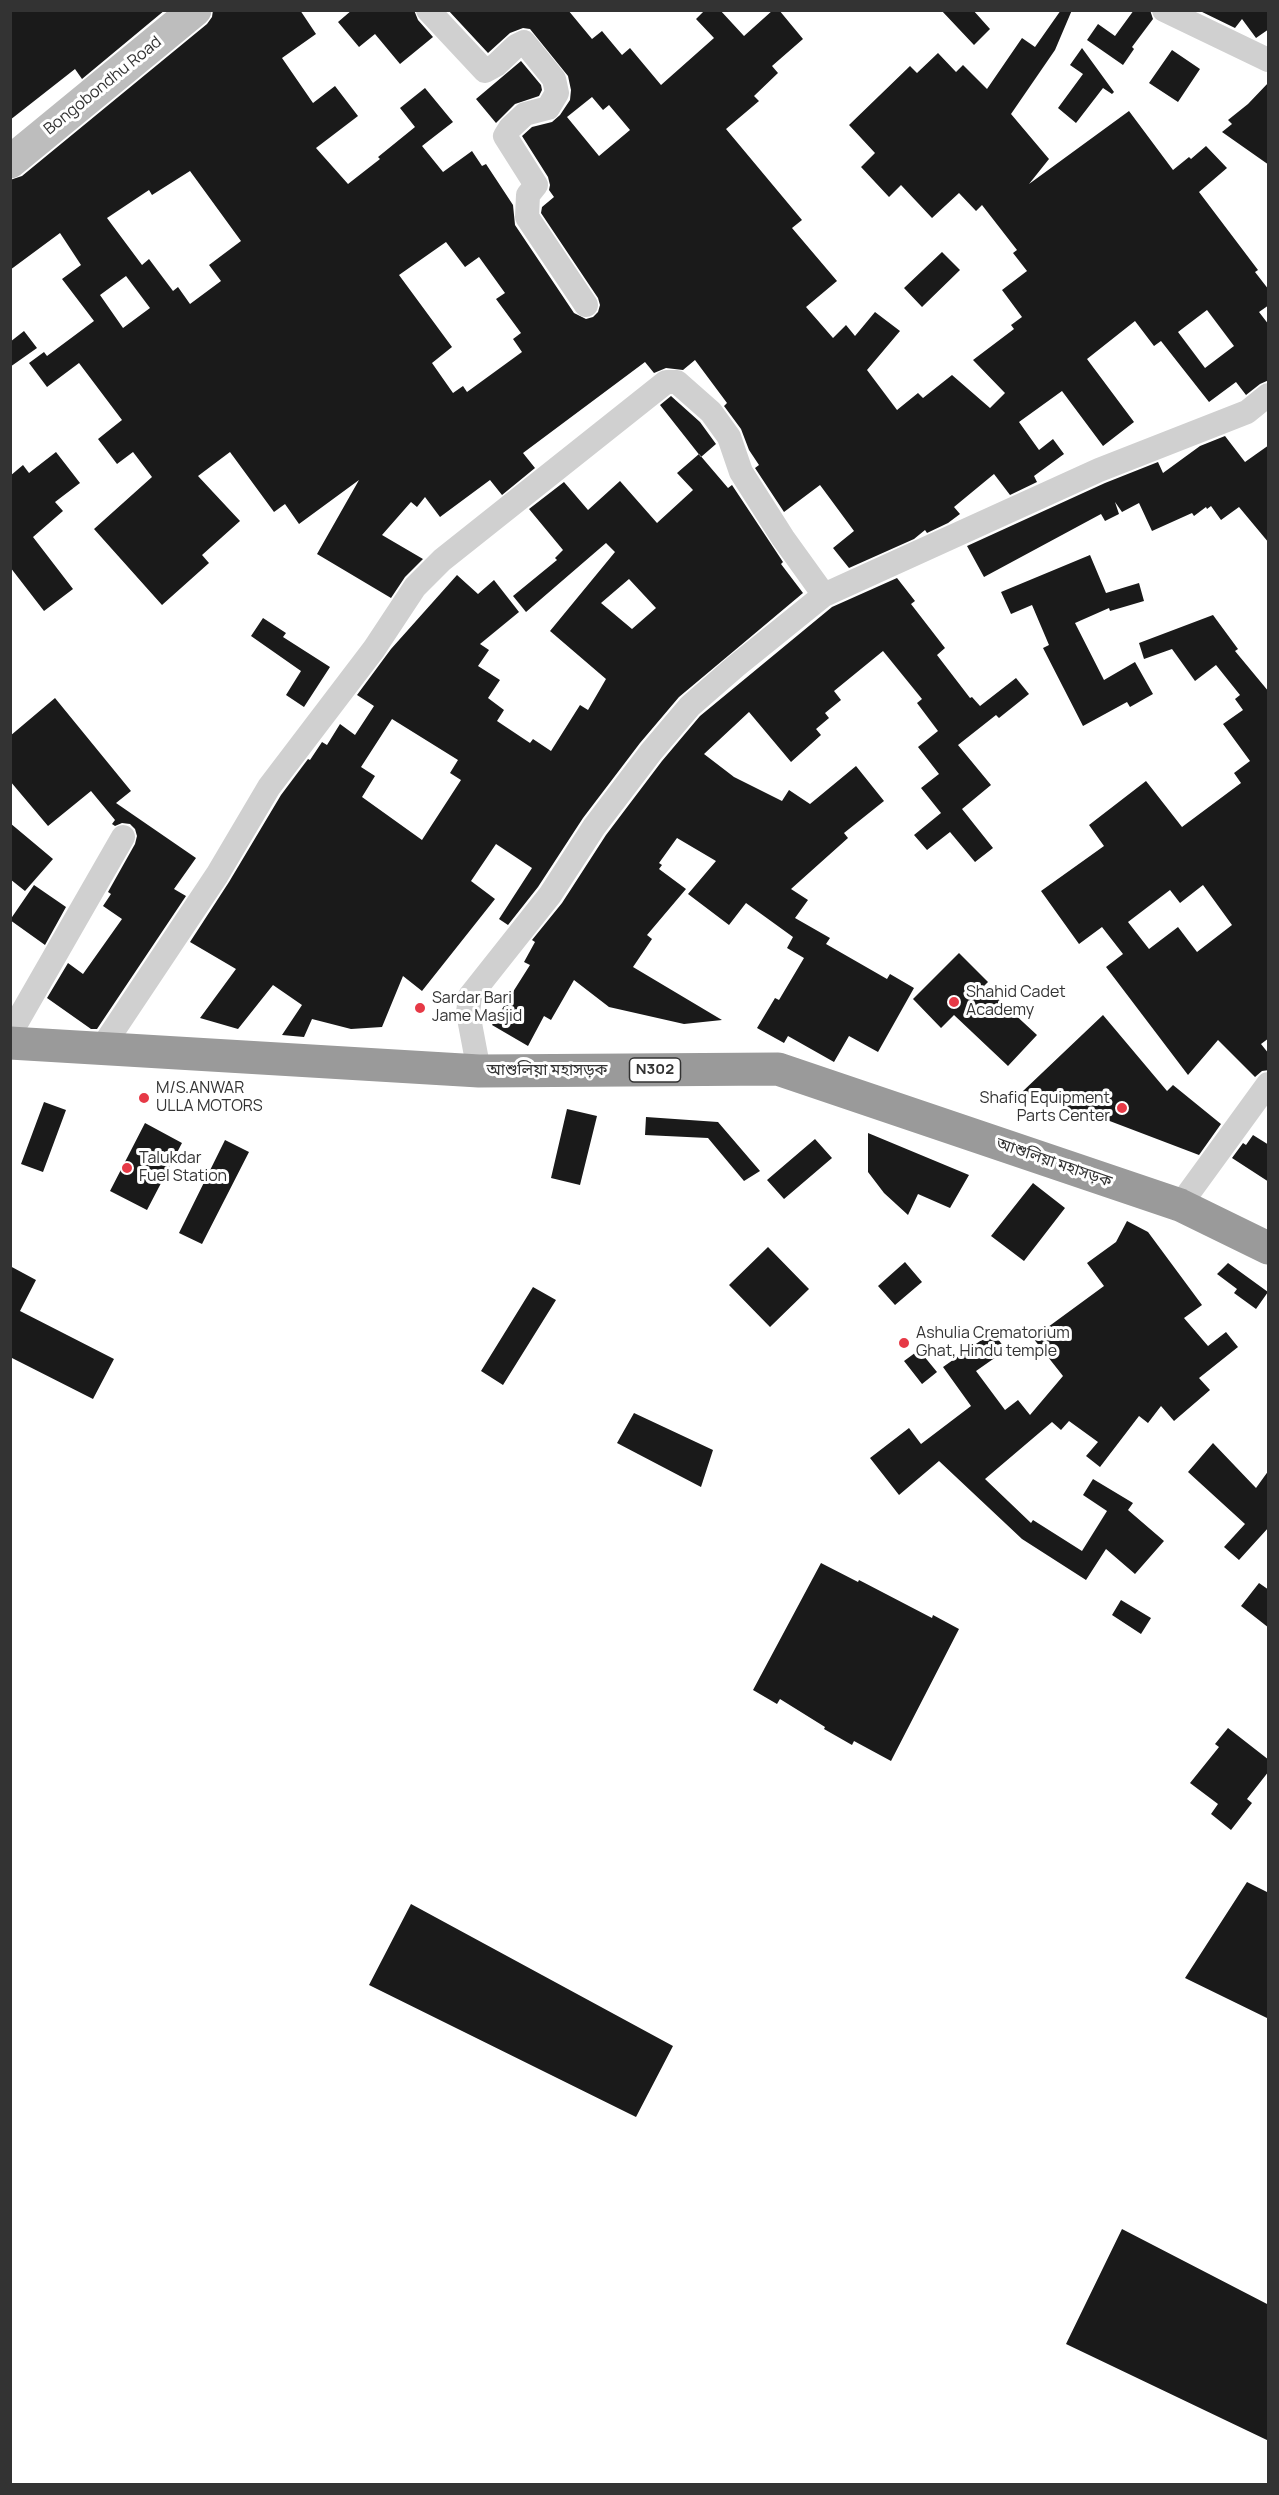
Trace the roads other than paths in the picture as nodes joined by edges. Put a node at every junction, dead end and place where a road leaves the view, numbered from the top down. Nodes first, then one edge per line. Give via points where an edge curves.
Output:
1 (195, 10) edge
2 (428, 10) edge
3 (1164, 10) edge
4 (1269, 60) edge
5 (10, 162) edge
6 (586, 305) dead end
7 (1269, 395) edge
8 (824, 595) junction
9 (123, 837) dead end
10 (10, 1034) edge
11 (10, 1043) edge
12 (101, 1049) junction
13 (479, 1071) junction
14 (1269, 1084) edge
15 (1180, 1205) junction
16 (1269, 1248) edge

1 - 5 street, Bongobondhu Road
2 - 6 street via 485,71 524,42 554,79 557,93 548,108 525,114 505,136 536,185 528,195 527,217
3 - 4 street
7 - 8 street via 1247,412 1100,470
8 - 12 street via 741,472 729,436 711,411 677,382 666,382 442,560 415,587 374,649 269,787 217,875
8 - 13 street via 690,706 594,827 550,895 470,996 468,1013
9 - 10 street
11 - 12 highway, আশুলিয়া মহাসড়ক / N302
12 - 13 highway, আশুলিয়া মহাসড়ক / N302
13 - 15 highway, আশুলিয়া মহাসড়ক / N302 via 778,1069
14 - 15 street
15 - 16 highway, আশুলিয়া মহাসড়ক / N302

